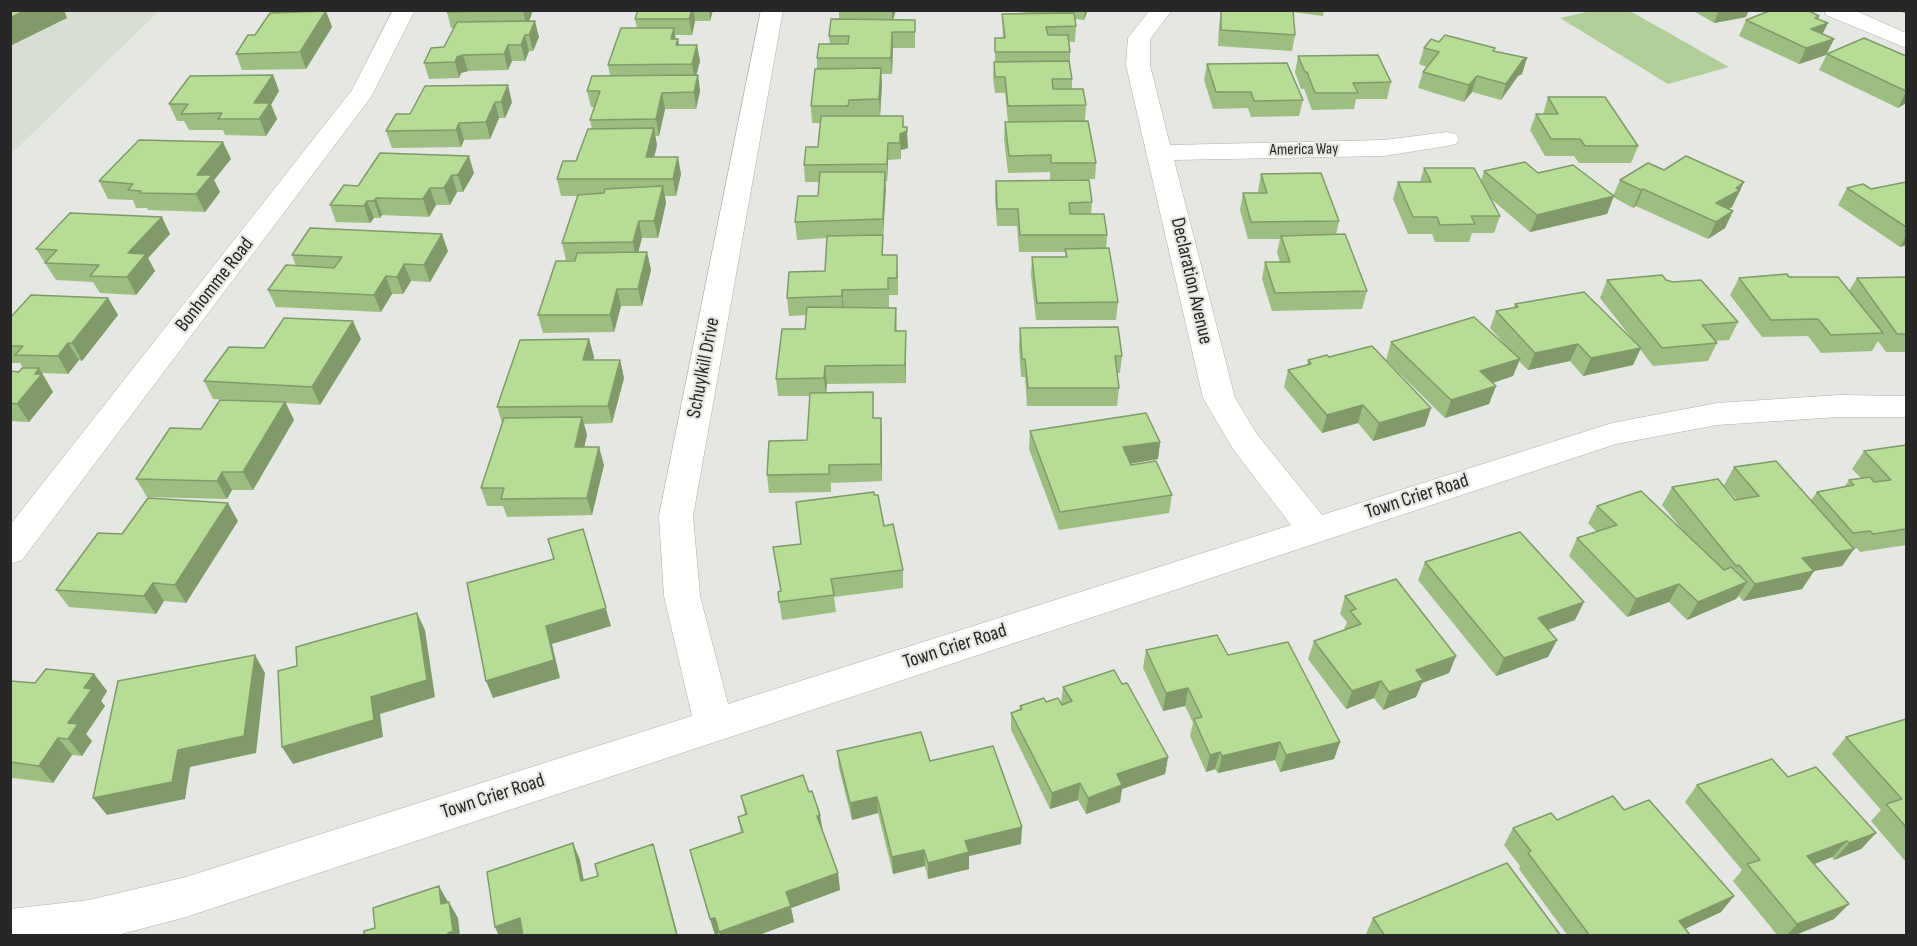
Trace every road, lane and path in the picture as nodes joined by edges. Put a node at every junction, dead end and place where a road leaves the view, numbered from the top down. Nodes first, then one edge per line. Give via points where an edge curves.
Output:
1 (404, 10) edge
2 (772, 10) edge
3 (1162, 10) edge
4 (1834, 10) edge
5 (1906, 41) edge
6 (1447, 140) dead end
7 (1160, 153) junction
8 (1906, 407) edge
9 (1315, 531) junction
10 (10, 551) edge
11 (714, 724) junction
12 (10, 930) edge

1 - 10 street, Bonhomme Road via 363,93
2 - 11 street, Schuylkill Drive via 676,516 679,589
3 - 7 street, Declaration Avenue via 1139,38 1138,65
4 - 5 street
6 - 7 street, America Way via 1384,148
7 - 9 street, Declaration Avenue via 1219,398 1244,441
8 - 9 street, Town Crier Road via 1839,406 1718,414 1612,434
9 - 11 street, Town Crier Road
11 - 12 street, Town Crier Road via 186,897 89,921

